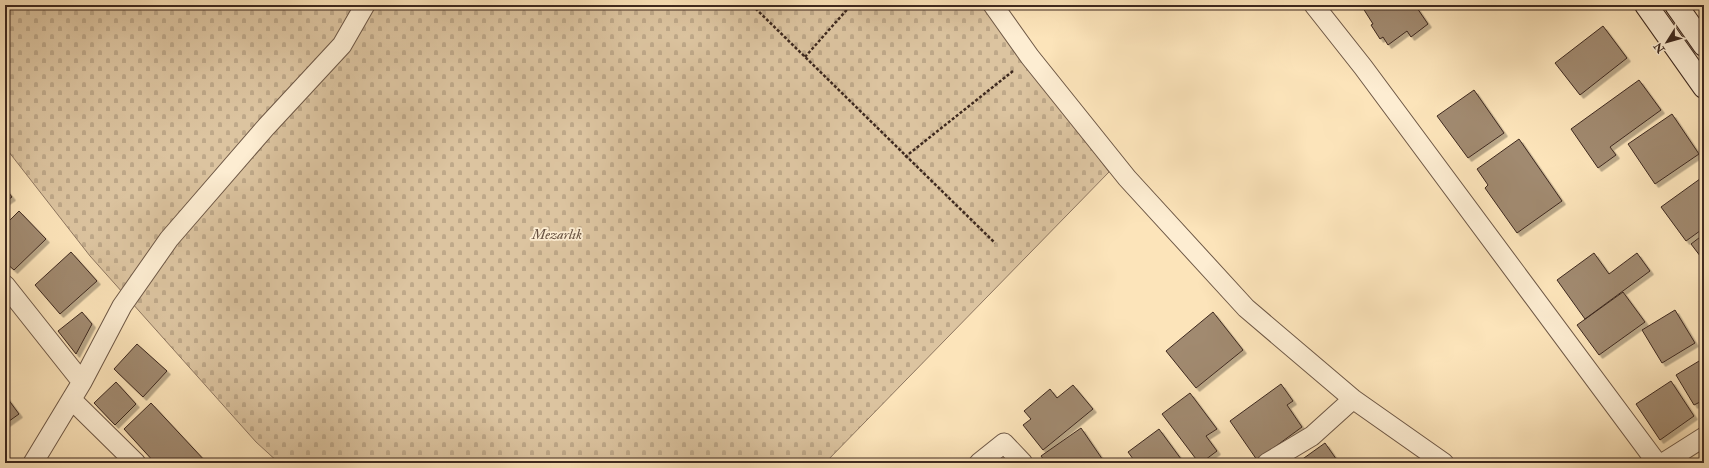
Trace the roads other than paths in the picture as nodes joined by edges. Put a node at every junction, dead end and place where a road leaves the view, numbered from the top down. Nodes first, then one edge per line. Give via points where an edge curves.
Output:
1 (366, 5) edge
2 (993, 5) edge
3 (1314, 5) edge
4 (1646, 5) edge
5 (1676, 5) edge
6 (1704, 45) edge
7 (1704, 88) edge
8 (5, 285) edge
9 (82, 382) junction
10 (1353, 399) junction
11 (72, 400) junction
12 (1704, 437) edge
13 (33, 463) edge
14 (136, 463) edge
15 (979, 463) edge
16 (1023, 463) edge
17 (1267, 463) edge
18 (1444, 463) edge
19 (1657, 463) edge
20 (1663, 463) edge

1 - 9 street via 342,45 266,127 169,239 122,306
2 - 10 street via 1030,57 1128,178 1246,308
3 - 19 street via 1364,67
4 - 7 street
5 - 6 street
8 - 9 street
9 - 11 street
10 - 17 street via 1312,436
10 - 18 street
11 - 13 street
11 - 14 street
12 - 20 street
15 - 16 street via 1004,443

